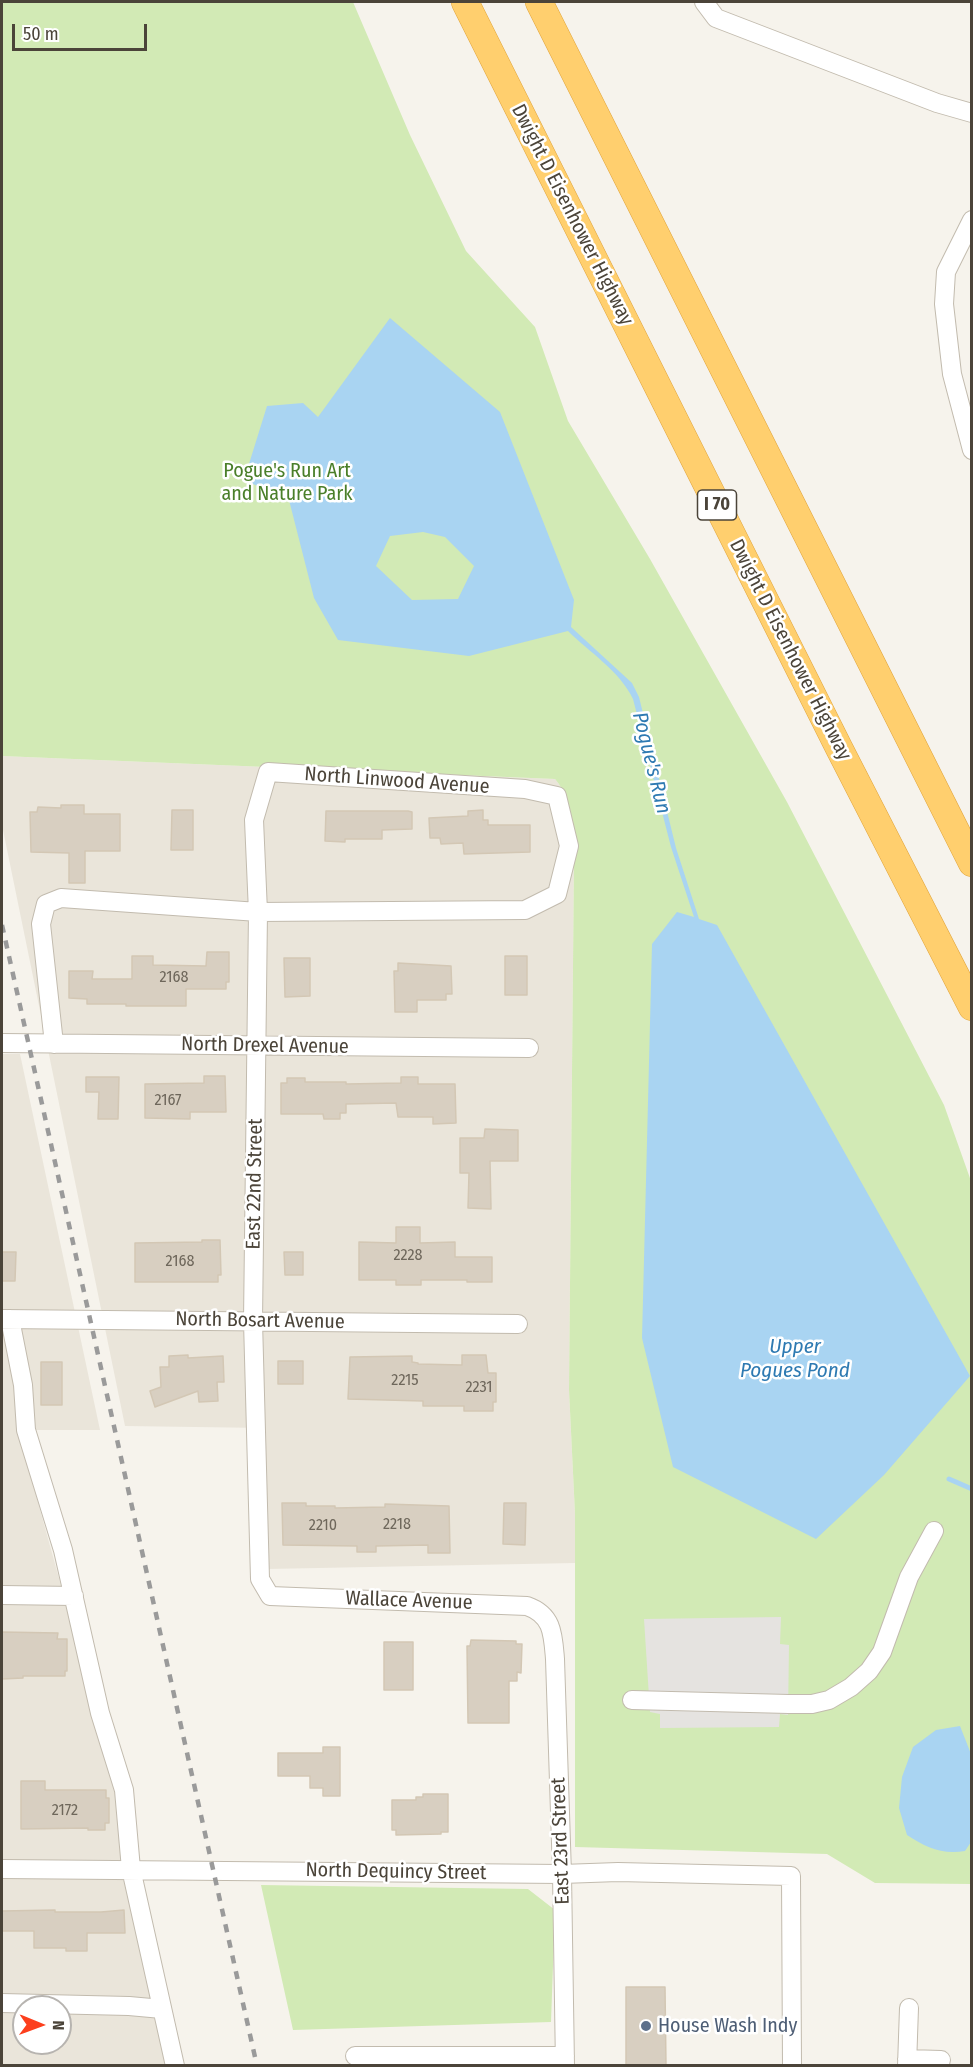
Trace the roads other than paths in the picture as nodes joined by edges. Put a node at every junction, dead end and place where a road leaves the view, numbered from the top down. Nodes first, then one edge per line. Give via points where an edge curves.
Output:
1 (465, 2) edge
2 (539, 2) edge
3 (704, 2) edge
4 (972, 113) edge
5 (972, 220) edge
6 (972, 450) edge
7 (268, 772) joint
8 (972, 863) edge
9 (258, 912) junction
10 (972, 1007) edge
11 (2, 1043) edge
12 (54, 1044) junction
13 (257, 1046) junction
14 (529, 1048) dead end
15 (6, 1319) edge
16 (253, 1321) junction
17 (518, 1324) dead end
18 (934, 1531) dead end
19 (2, 1595) edge
20 (74, 1596) junction
21 (270, 1596) joint
22 (545, 1617) joint
23 (632, 1700) dead end
24 (2, 1869) edge
25 (131, 1869) junction
26 (562, 1874) junction
27 (2, 2003) edge
28 (909, 2008) dead end
29 (162, 2009) junction
30 (355, 2056) dead end
31 (941, 2060) dead end
32 (565, 2061) edge
33 (907, 2062) edge
34 (175, 2066) edge
35 (792, 2066) edge

1 - 10 highway, Dwight D Eisenhower Highway / I 70
2 - 8 highway
3 - 4 street via 716,18
5 - 6 street via 946,272 944,304 952,374
7 - 9 street, East 22nd Street via 254,820
7 - 9 street, North Linwood Avenue via 525,789 557,796 569,846 557,894 525,910
9 - 12 street via 60,898 46,904 41,924
9 - 13 street, East 22nd Street
11 - 12 street, North Drexel Avenue
12 - 13 street, North Drexel Avenue
13 - 14 street, North Drexel Avenue
13 - 16 street, East 22nd Street
15 - 16 street, North Bosart Avenue
15 - 20 street via 23,1384 26,1430
16 - 17 street, North Bosart Avenue
16 - 21 street, East 22nd Street via 260,1579
18 - 23 street via 909,1577 882,1652 869,1671 829,1700 789,1704
19 - 20 street
20 - 25 street via 100,1713 124,1790
21 - 22 street, Wallace Avenue via 527,1605
22 - 26 street, East 23rd Street via 555,1659
24 - 25 street, North Dequincy Street
25 - 26 street, North Dequincy Street
25 - 29 street
26 - 32 street, East 23rd Street
26 - 35 street, North Dequincy Street via 791,1876
27 - 29 street
28 - 33 street
29 - 34 street
30 - 32 street
31 - 33 street

